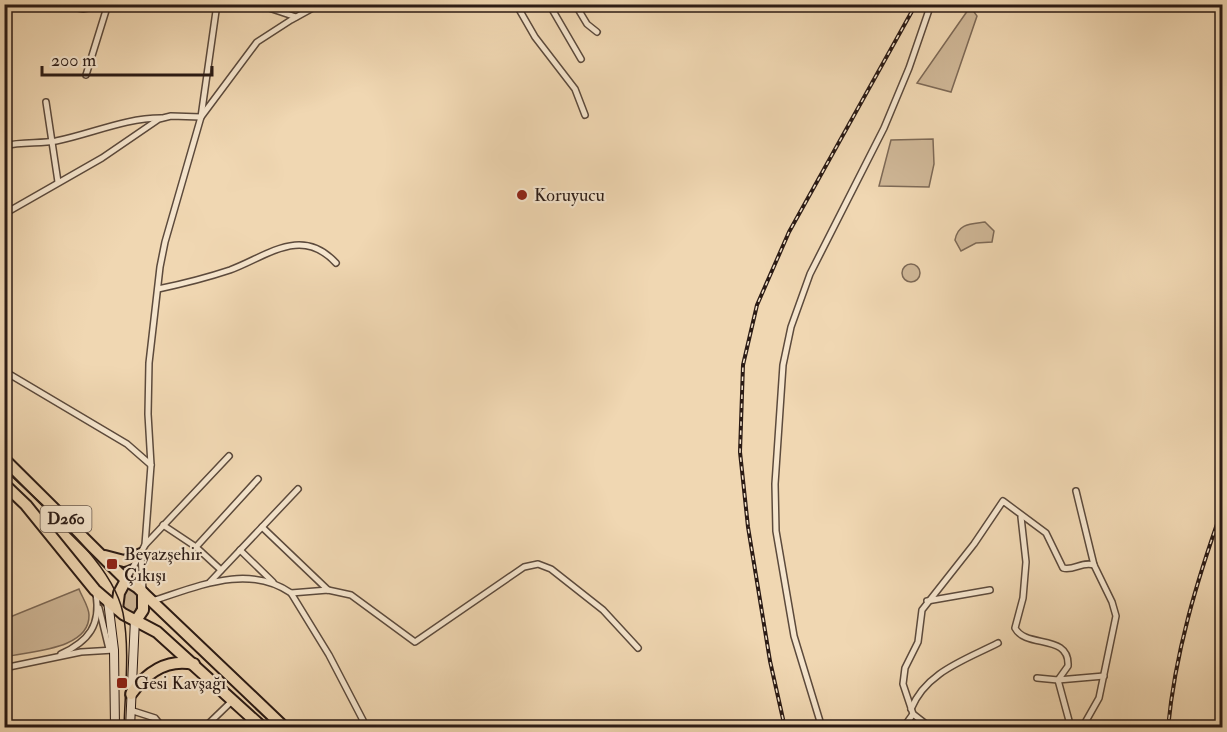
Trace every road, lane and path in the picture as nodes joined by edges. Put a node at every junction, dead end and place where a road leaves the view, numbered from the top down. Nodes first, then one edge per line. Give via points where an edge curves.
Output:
1 (57, 4) edge
2 (108, 4) edge
3 (217, 4) edge
4 (257, 4) edge
5 (320, 4) edge
6 (516, 4) edge
7 (549, 4) edge
8 (574, 4) edge
9 (931, 4) edge
10 (296, 17) junction
11 (597, 32) dead end
12 (581, 59) dead end
13 (86, 75) dead end
14 (46, 102) dead end
15 (585, 115) dead end
16 (201, 117) junction
17 (163, 118) junction
18 (52, 141) junction
19 (4, 146) edge
20 (58, 182) junction
21 (4, 214) edge
22 (336, 263) dead end
23 (158, 289) junction
24 (4, 371) edge
25 (229, 456) dead end
26 (4, 459) edge
27 (151, 465) junction
28 (258, 479) dead end
29 (4, 484) edge
30 (298, 489) dead end
31 (1076, 491) dead end
32 (1021, 517) junction
33 (163, 525) junction
34 (262, 527) junction
35 (196, 547) junction
36 (143, 549) junction
37 (240, 550) junction
38 (104, 556) junction
39 (1094, 565) junction
40 (221, 570) junction
41 (126, 580) junction
42 (209, 583) junction
43 (276, 584) junction
44 (328, 590) junction
45 (990, 590) dead end
46 (143, 592) junction
47 (291, 593) junction
48 (152, 601) junction
49 (927, 601) junction
50 (108, 605) junction
51 (138, 620) junction
52 (998, 643) dead end
53 (638, 648) dead end
54 (112, 650) junction
55 (51, 658) junction
56 (194, 664) junction
57 (4, 668) edge
58 (1104, 676) junction
59 (1037, 678) dead end
60 (1058, 680) junction
61 (131, 694) junction
62 (233, 700) junction
63 (130, 710) junction
64 (912, 712) junction
65 (115, 726) edge
66 (93, 728) edge
67 (130, 728) edge
68 (163, 728) edge
69 (204, 728) edge
70 (263, 728) edge
71 (285, 728) edge
72 (367, 728) edge
73 (822, 728) edge
74 (903, 728) edge
75 (931, 728) edge
76 (1071, 728) edge
77 (1082, 728) edge

1 - 2 street via 88,9
2 - 13 street
3 - 16 street
4 - 10 street
5 - 10 street
6 - 15 street via 535,37 578,94
7 - 12 street
8 - 11 street
9 - 73 street via 884,128 810,274 784,357 774,484 776,531 794,636
10 - 16 street via 257,42
14 - 18 street
16 - 17 street
16 - 23 street via 165,242
17 - 18 street via 128,121 99,132
17 - 20 street
18 - 19 street
18 - 20 street
20 - 21 street
22 - 23 street via 315,250 285,246 226,271
23 - 27 street via 148,389
24 - 27 street via 127,444
25 - 33 street
26 - 38 highway, D260
27 - 36 street
28 - 35 street
29 - 50 highway, D260
30 - 34 street
31 - 39 street
32 - 39 street via 1046,533 1064,568
32 - 49 street via 1003,501
32 - 60 street via 1026,562 1015,628 1021,635 1063,650 1068,666
33 - 35 street
33 - 36 street
34 - 37 street
34 - 44 street
35 - 40 street
36 - 38 highway via 124,561
36 - 41 street
36 - 46 street
37 - 40 street
37 - 43 street
38 - 41 highway, D260
39 - 58 street via 1116,616
40 - 42 street
41 - 46 highway
41 - 50 highway
42 - 43 street via 244,578
42 - 48 street
43 - 47 street
44 - 47 street
44 - 53 street via 351,595 415,642 524,567 541,564 603,610
45 - 49 street
46 - 48 highway
46 - 51 highway via 143,610
47 - 72 street
48 - 71 highway
49 - 64 street via 920,615 918,642 903,676
50 - 51 highway
50 - 54 main road
50 - 55 street via 86,639
51 - 56 highway
51 - 61 main road
52 - 64 street via 935,676 920,692
54 - 55 street
54 - 65 main road
55 - 57 street
56 - 61 highway via 162,666
56 - 62 highway
58 - 60 street
58 - 77 street via 1099,698
59 - 60 street
60 - 76 street
61 - 63 main road
62 - 69 street
62 - 70 highway
63 - 67 main road
63 - 68 street via 155,718
64 - 74 street
64 - 75 street
65 - 66 street

